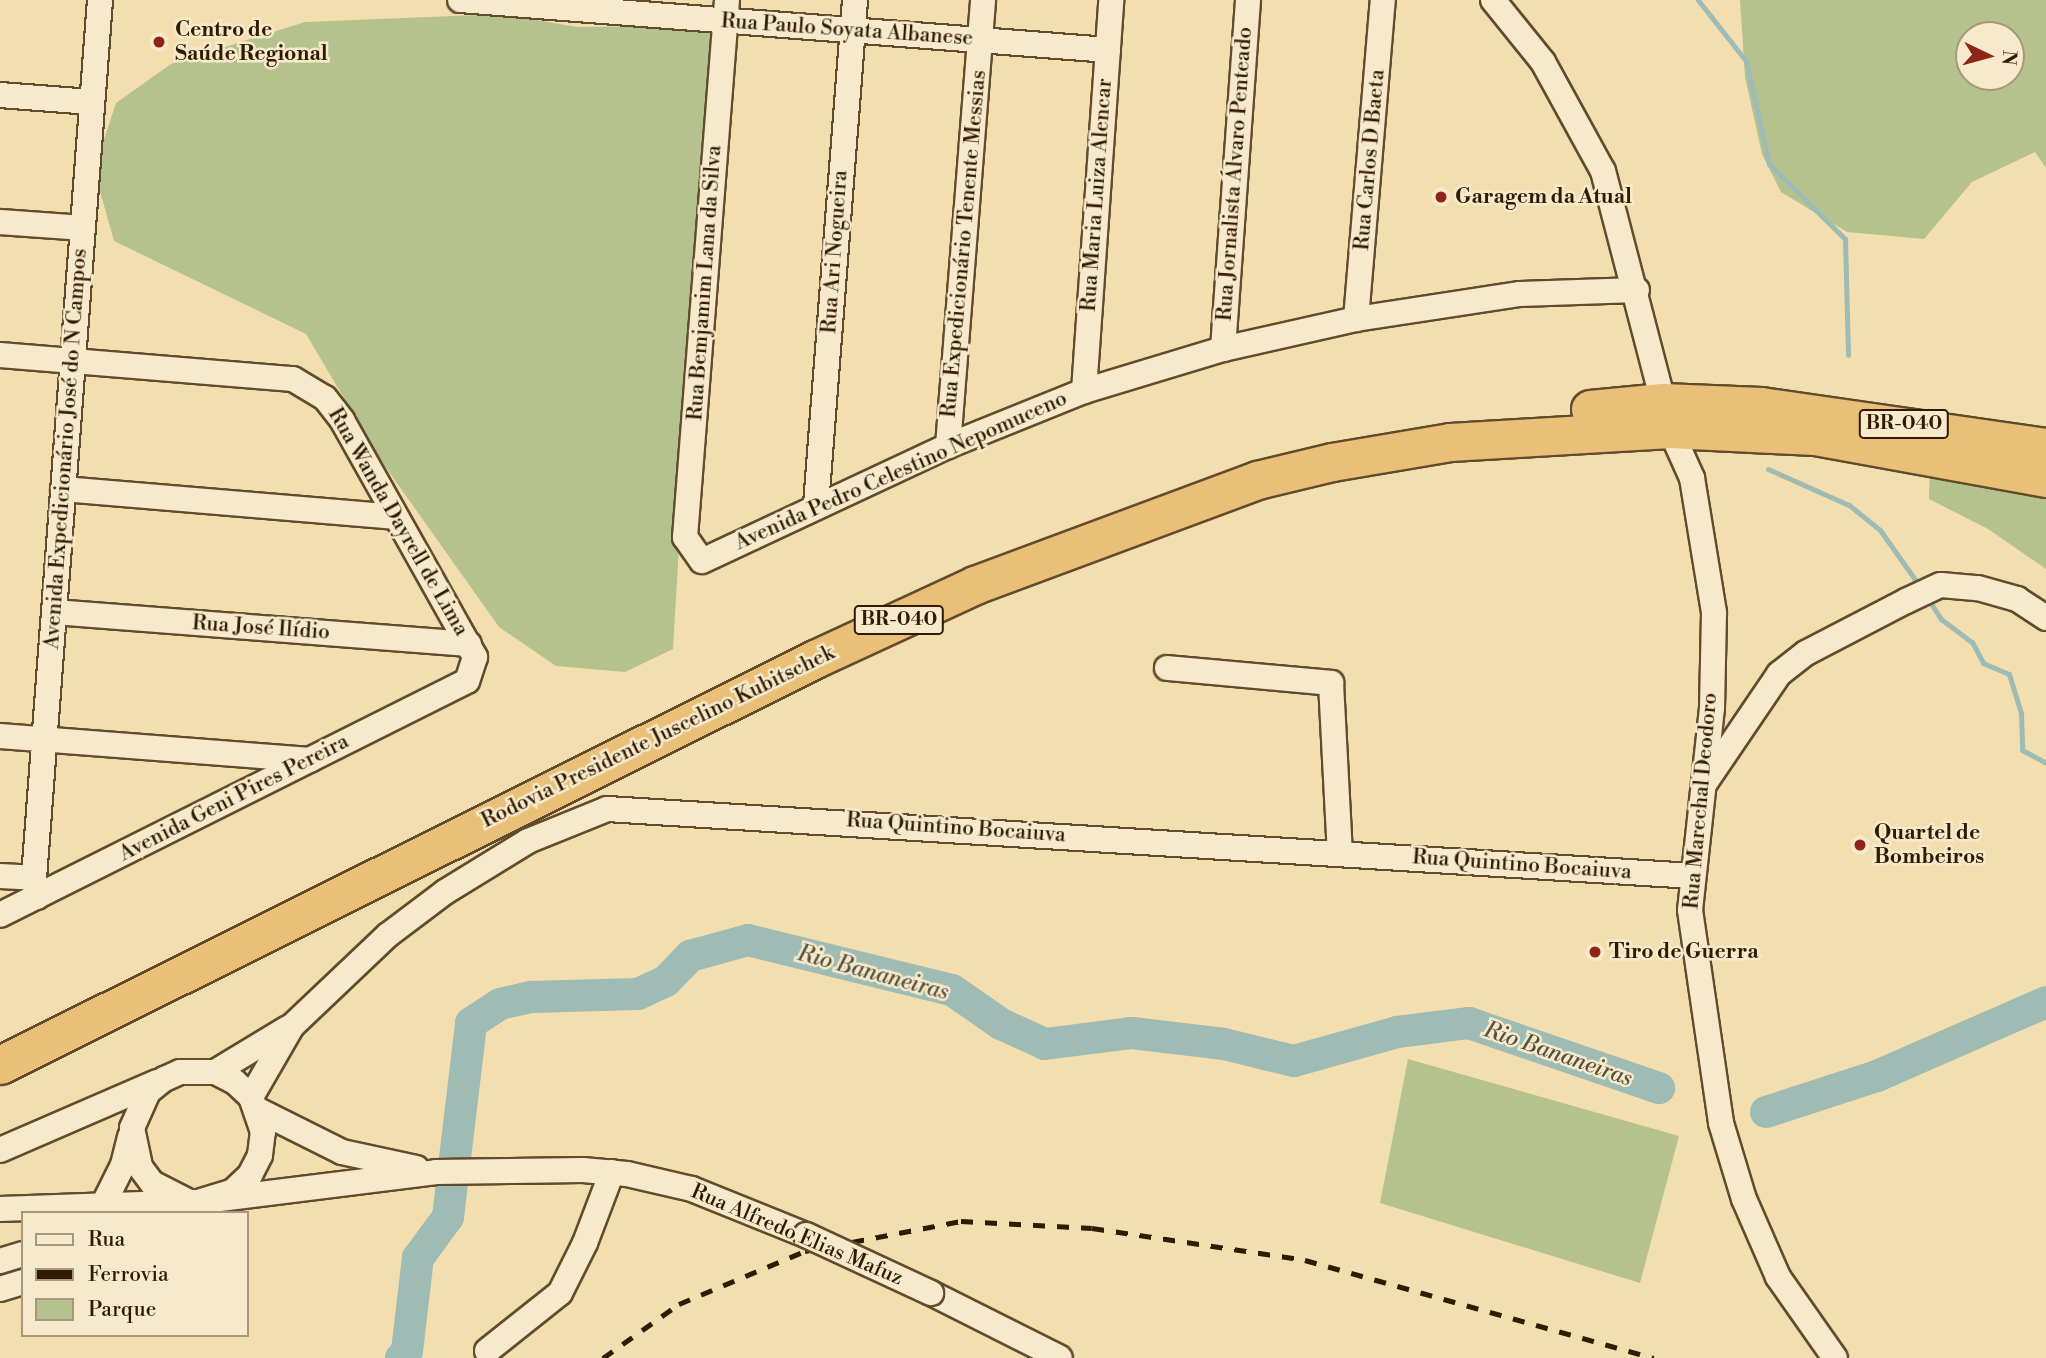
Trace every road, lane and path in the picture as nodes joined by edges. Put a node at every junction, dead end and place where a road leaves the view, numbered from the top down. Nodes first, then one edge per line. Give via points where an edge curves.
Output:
1 (100, 0) edge
2 (460, 0) edge
3 (855, 0) edge
4 (983, 0) edge
5 (1111, 0) edge
6 (1248, 0) edge
7 (1383, 0) edge
8 (1493, 0) edge
9 (600, 5) edge
10 (726, 10) edge
11 (853, 30) junction
12 (980, 40) junction
13 (1108, 50) junction
14 (0, 95) edge
15 (92, 102) junction
16 (0, 222) edge
17 (83, 228) junction
18 (1637, 290) junction
19 (1356, 319) junction
20 (1223, 349) junction
21 (0, 355) edge
22 (72, 361) junction
23 (1084, 391) junction
24 (1666, 416) junction
25 (948, 446) junction
26 (2046, 447) edge
27 (2046, 478) edge
28 (63, 489) junction
29 (816, 505) junction
30 (394, 517) junction
31 (702, 561) joint
32 (54, 612) junction
33 (2046, 618) edge
34 (469, 644) junction
35 (1167, 668) dead end
36 (467, 681) joint
37 (0, 736) edge
38 (44, 739) junction
39 (310, 760) junction
40 (1702, 788) junction
41 (1340, 853) junction
42 (0, 876) edge
43 (1692, 876) junction
44 (35, 888) junction
45 (0, 915) edge
46 (292, 1026) junction
47 (0, 1041) edge
48 (0, 1065) edge
49 (215, 1072) junction
50 (164, 1079) junction
51 (254, 1104) junction
52 (132, 1128) junction
53 (0, 1150) edge
54 (435, 1172) junction
55 (612, 1172) junction
56 (193, 1204) edge
57 (103, 1208) edge
58 (0, 1209) edge
59 (21, 1255) edge
60 (0, 1261) edge
61 (21, 1283) edge
62 (0, 1289) edge
63 (487, 1351) dead end
64 (1060, 1358) edge
65 (1835, 1358) edge

1 - 15 street, Avenida Expedicionário José do N Campos
2 - 9 street, Rua Paulo Soyata Albanese
3 - 11 street, Rua Ari Nogueira
4 - 12 street, Rua Expedicionário Tenente Messias
5 - 13 street, Rua Maria Luiza Alencar
6 - 20 street, Rua Jornalista Álvaro Penteado
7 - 19 street, Rua Carlos D Baeta
8 - 18 street, Rua Marechal Deodoro via 1543,62 1603,171
9 - 10 street, Rua Paulo Soyata Albanese
10 - 11 street, Rua Paulo Soyata Albanese
10 - 31 street, Rua Bemjamim Lana da Silva via 685,537
11 - 12 street, Rua Paulo Soyata Albanese
11 - 29 street, Rua Ari Nogueira
12 - 13 street, Rua Paulo Soyata Albanese
12 - 25 street, Rua Expedicionário Tenente Messias
13 - 23 street, Rua Maria Luiza Alencar
14 - 15 street
15 - 17 street, Avenida Expedicionário José do N Campos
16 - 17 street
17 - 22 street, Avenida Expedicionário José do N Campos
18 - 19 street, Avenida Pedro Celestino Nepomuceno via 1520,294
18 - 24 street, Rua Marechal Deodoro
19 - 20 street, Avenida Pedro Celestino Nepomuceno
20 - 23 street, Avenida Pedro Celestino Nepomuceno
21 - 22 street, Rua Wanda Dayrell de Lima
22 - 28 street, Avenida Expedicionário José do N Campos
22 - 30 street, Rua Wanda Dayrell de Lima via 293,379 325,398 342,420
23 - 25 street, Avenida Pedro Celestino Nepomuceno
24 - 26 highway, Rodovia Presidente Juscelino Kubitschek / BR-040 via 1761,406 1866,417
24 - 27 highway, Rodovia Presidente Juscelino Kubitschek / BR-040 via 1815,436
24 - 40 street, Rua Marechal Deodoro via 1692,478 1714,613 1712,708
24 - 47 highway, Rodovia Presidente Juscelino Kubitschek / BR-040 via 1444,426 1141,495 940,577
24 - 48 highway, Rodovia Presidente Juscelino Kubitschek / BR-040 via 1450,442 1332,462 1187,503 975,586 815,659
25 - 29 street, Avenida Pedro Celestino Nepomuceno
28 - 30 street
28 - 32 street, Avenida Expedicionário José do N Campos
29 - 31 street, Avenida Pedro Celestino Nepomuceno
30 - 34 street, Rua Wanda Dayrell de Lima
32 - 34 street, Rua José Ilídio
32 - 38 street, Avenida Expedicionário José do N Campos
33 - 40 street via 2017,599 1978,587 1941,585 1906,601 1806,653 1779,674
34 - 36 street, Rua Wanda Dayrell de Lima via 475,657
35 - 41 street via 1331,683
36 - 39 street, Avenida Geni Pires Pereira
37 - 38 street
38 - 39 street
38 - 44 street, Avenida Expedicionário José do N Campos
39 - 44 street, Avenida Geni Pires Pereira
40 - 43 street, Rua Marechal Deodoro
41 - 43 street, Rua Quintino Bocaiuva
41 - 46 street, Rua Quintino Bocaiuva via 607,809 528,841 445,892 388,934
42 - 44 street
43 - 65 street, Rua Marechal Deodoro via 1693,953 1721,1123 1744,1199 1778,1277
44 - 45 street, Avenida Geni Pires Pereira
46 - 49 street, Rua Quintino Bocaiuva
46 - 51 street, Rua Quintino Bocaiuva
49 - 50 street via 197,1070
49 - 51 street via 235,1082
50 - 52 street via 138,1109
50 - 53 street
51 - 54 street, Rua Alfredo Elias Mafuz via 342,1152
51 - 56 street via 262,1132 260,1155 250,1175 233,1191
52 - 56 street via 140,1167 152,1183
52 - 57 street
54 - 55 street, Rua Alfredo Elias Mafuz
54 - 56 street, Rua Alfredo Elias Mafuz
55 - 63 street via 560,1293
55 - 64 street, Rua Alfredo Elias Mafuz, bridge via 692,1189 806,1235
56 - 57 street, Rua Alfredo Elias Mafuz
57 - 58 street, Rua Alfredo Elias Mafuz
59 - 60 street
61 - 62 street

